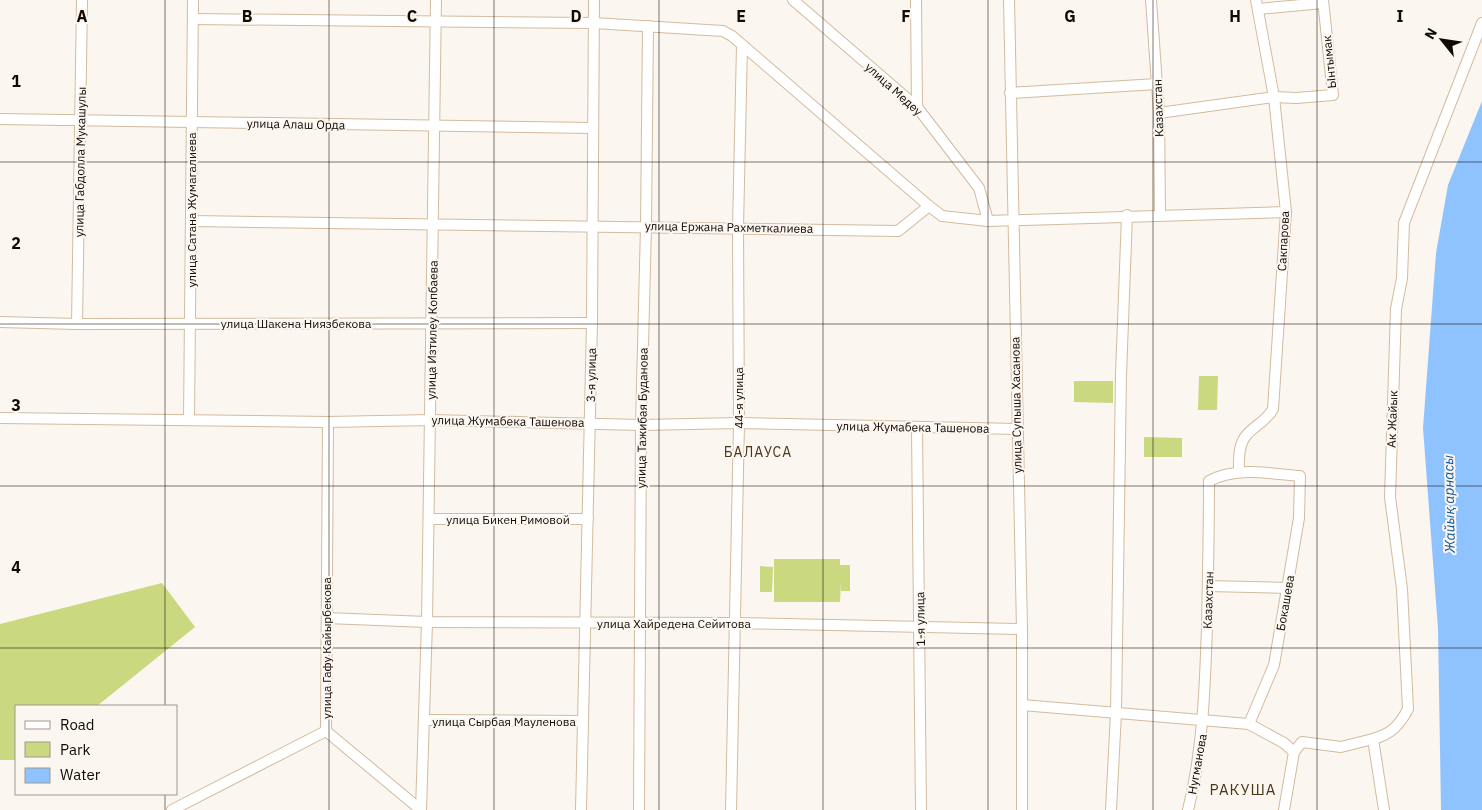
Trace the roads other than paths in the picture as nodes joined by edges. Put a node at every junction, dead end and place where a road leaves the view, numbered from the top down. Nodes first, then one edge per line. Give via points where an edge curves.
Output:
1 (82, 0) edge
2 (193, 0) edge
3 (436, 0) edge
4 (594, 0) edge
5 (793, 0) edge
6 (916, 0) edge
7 (1009, 0) edge
8 (1151, 0) edge
9 (1323, 1) edge
10 (1257, 4) edge
11 (193, 19) junction
12 (436, 20) junction
13 (594, 23) junction
14 (1482, 23) edge
15 (648, 26) junction
16 (742, 45) junction
17 (1157, 84) junction
18 (1010, 93) junction
19 (1274, 97) junction
20 (917, 107) junction
21 (1159, 113) junction
22 (0, 119) edge
23 (80, 120) junction
24 (192, 122) junction
25 (434, 127) junction
26 (593, 128) junction
27 (929, 206) junction
28 (1286, 212) junction
29 (1127, 215) junction
30 (1160, 215) junction
31 (1012, 219) junction
32 (988, 220) junction
33 (192, 221) junction
34 (434, 222) junction
35 (594, 225) junction
36 (646, 226) junction
37 (738, 228) junction
38 (0, 322) edge
39 (432, 323) junction
40 (592, 323) junction
41 (77, 324) junction
42 (190, 324) junction
43 (0, 418) edge
44 (189, 420) junction
45 (430, 420) junction
46 (328, 422) junction
47 (590, 423) junction
48 (739, 423) junction
49 (641, 425) junction
50 (917, 428) junction
51 (1017, 429) junction
52 (1239, 472) junction
53 (429, 519) junction
54 (588, 519) junction
55 (1208, 586) junction
56 (1288, 588) junction
57 (327, 618) junction
58 (428, 622) junction
59 (586, 623) junction
60 (641, 623) junction
61 (734, 623) junction
62 (920, 627) junction
63 (1022, 629) junction
64 (1022, 705) junction
65 (1116, 713) junction
66 (1204, 719) junction
67 (425, 720) junction
68 (584, 721) junction
69 (1249, 724) junction
70 (326, 731) junction
71 (1373, 739) junction
72 (1294, 752) junction
73 (177, 809) edge
74 (421, 810) edge
75 (582, 810) edge
76 (639, 810) edge
77 (731, 810) edge
78 (921, 810) edge
79 (1022, 810) edge
80 (1111, 810) edge
81 (1188, 810) edge
82 (1284, 810) edge
83 (1384, 810) edge

1 - 23 street, улица Габдолла Мукашулы
2 - 11 street, улица Сатана Жумагалиева
3 - 12 street, улица Изтилеу Копбаева
4 - 13 street, 3-я улица
5 - 20 street, улица Медеу
6 - 20 street
7 - 18 street, улица Супыша Хасанова
8 - 17 street, Казахстан
9 - 10 street
9 - 19 street, Ынтымак via 1333,95
10 - 19 street, Сакпарова
11 - 12 street
11 - 24 street, улица Сатана Жумагалиева
12 - 13 street
12 - 25 street, улица Изтилеу Копбаева
13 - 15 street
13 - 26 street, 3-я улица
14 - 71 street, Ак Жайык via 1404,223 1402,278 1396,309 1390,497 1402,589 1408,709 1400,724 1387,735
15 - 16 street via 723,31
15 - 36 street, улица Тажибая Буданова
16 - 27 street
16 - 37 street, 44-я улица
17 - 18 street
17 - 21 street, Казахстан
18 - 31 street, улица Супыша Хасанова
19 - 21 street
19 - 28 street, Сакпарова
20 - 32 street, улица Медеу via 979,188
21 - 30 street, Казахстан
22 - 23 street, улица Алаш Орда
23 - 24 street, улица Алаш Орда
23 - 41 street, улица Габдолла Мукашулы
24 - 25 street, улица Алаш Орда
24 - 33 street, улица Сатана Жумагалиева
25 - 26 street, улица Алаш Орда
25 - 34 street, улица Изтилеу Копбаева
26 - 35 street, 3-я улица
27 - 32 street via 942,216
27 - 37 street, улица Ержана Рахметкалиева via 898,231
28 - 30 street
28 - 52 street, Сакпарова via 1273,409 1269,417 1245,437 1240,450
29 - 30 street
29 - 31 street
29 - 65 street
31 - 32 street
31 - 51 street, улица Супыша Хасанова
33 - 34 street, улица Ержана Рахметкалиева
33 - 42 street, улица Сатана Жумагалиева
34 - 35 street, улица Ержана Рахметкалиева
34 - 39 street, улица Изтилеу Копбаева
35 - 36 street, улица Ержана Рахметкалиева
35 - 40 street, 3-я улица
36 - 37 street, улица Ержана Рахметкалиева
36 - 49 street, улица Тажибая Буданова
37 - 48 street, 44-я улица
38 - 41 street, улица Шакена Ниязбекова
39 - 40 street, улица Шакена Ниязбекова
39 - 42 street, улица Шакена Ниязбекова
39 - 45 street, улица Изтилеу Копбаева
40 - 47 street, 3-я улица
41 - 42 street, улица Шакена Ниязбекова
42 - 44 street, улица Сатана Жумагалиева
43 - 44 street, улица Жумабека Ташенова
44 - 46 street, улица Жумабека Ташенова
45 - 46 street, улица Жумабека Ташенова
45 - 47 street, улица Жумабека Ташенова
45 - 53 street, улица Изтилеу Копбаева
46 - 57 street, улица Гафу Кайырбекова
47 - 49 street, улица Жумабека Ташенова
47 - 54 street, 3-я улица
48 - 49 street, улица Жумабека Ташенова
48 - 50 street, улица Жумабека Ташенова
48 - 61 street, 44-я улица
49 - 60 street, улица Тажибая Буданова
50 - 51 street, улица Жумабека Ташенова
50 - 62 street, 1-я улица
51 - 63 street, улица Супыша Хасанова
52 - 55 street, Казахстан via 1209,481
52 - 56 street, Бокашева via 1300,476
53 - 54 street, улица Бикен Римовой
53 - 58 street, улица Изтилеу Копбаева
54 - 59 street, 3-я улица
55 - 56 street
55 - 66 street, Казахстан
56 - 69 street, Бокашева via 1274,665
57 - 58 street, улица Хайредена Сейитова
57 - 70 street, улица Гафу Кайырбекова
58 - 59 street, улица Хайредена Сейитова
58 - 67 street, улица Изтилеу Копбаева
59 - 60 street, улица Хайредена Сейитова
59 - 68 street, 3-я улица
60 - 61 street, улица Хайредена Сейитова
60 - 76 street, улица Тажибая Буданова
61 - 62 street, улица Хайредена Сейитова
61 - 77 street, 44-я улица
62 - 63 street, улица Хайредена Сейитова
62 - 78 street, 1-я улица
63 - 64 street, улица Супыша Хасанова
64 - 65 street
64 - 79 street, улица Супыша Хасанова
65 - 66 street
65 - 80 street
66 - 69 street
66 - 81 street, Нугманова
67 - 68 street, улица Сырбая Мауленова
67 - 74 street, улица Изтилеу Копбаева
68 - 75 street, 3-я улица
69 - 72 street
70 - 73 street, улица Гафу Кайырбекова
70 - 74 street
71 - 72 street, Ак Жайык via 1341,747 1302,742
71 - 83 street
72 - 82 street

